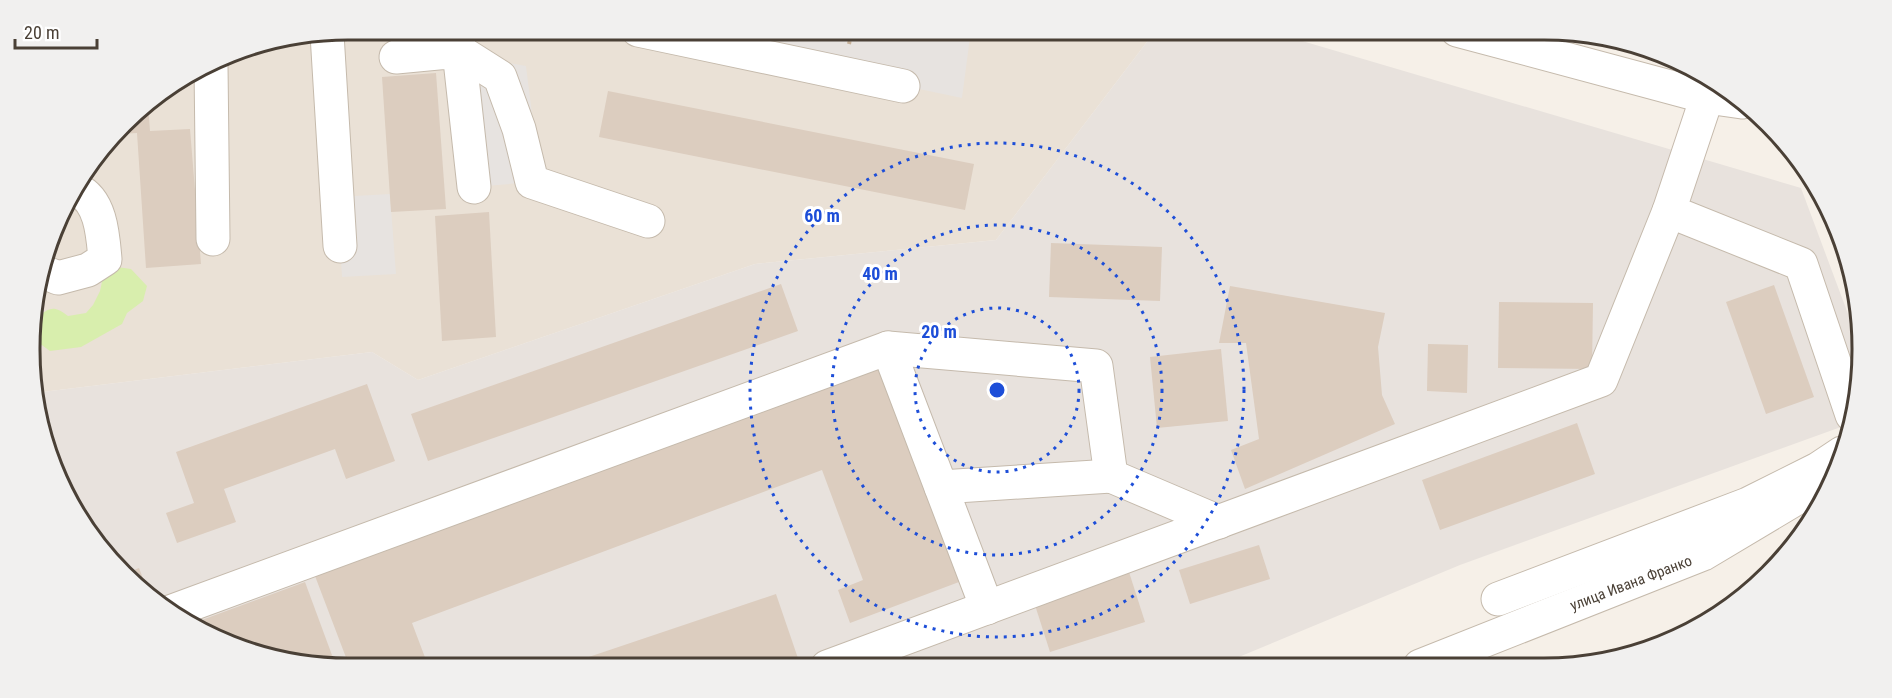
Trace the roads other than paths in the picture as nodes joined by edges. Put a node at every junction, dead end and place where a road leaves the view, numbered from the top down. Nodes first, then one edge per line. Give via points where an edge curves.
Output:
1 (685, 40) edge
2 (1494, 40) edge
3 (327, 41) edge
4 (459, 41) edge
5 (396, 57) dead end
6 (211, 73) edge
7 (903, 86) dead end
8 (1707, 97) junction
9 (1725, 100) edge
10 (474, 187) dead end
11 (83, 194) edge
12 (1669, 212) junction
13 (648, 221) dead end
14 (213, 239) dead end
15 (340, 246) dead end
16 (50, 274) edge
17 (888, 348) junction
18 (1847, 401) edge
19 (1830, 461) edge
20 (1111, 476) junction
21 (1821, 484) edge
22 (941, 487) junction
23 (1219, 522) junction
24 (1498, 599) dead end
25 (181, 608) edge
26 (987, 608) junction
27 (851, 658) edge
28 (1440, 658) edge

1 - 7 street
2 - 8 street
3 - 15 street
4 - 5 street
4 - 10 street
4 - 13 street via 500,77 519,129 532,182
6 - 14 street
8 - 9 street
8 - 12 street
11 - 16 street via 101,224 105,259 88,270 58,278
12 - 18 street via 1801,264
12 - 23 street via 1601,380
17 - 20 street via 1096,366
17 - 22 street
17 - 25 street
19 - 24 street via 1748,504
20 - 22 street
20 - 23 street
21 - 28 street, улица Ивана Франко via 1703,554
22 - 26 street
23 - 26 street
26 - 27 street

